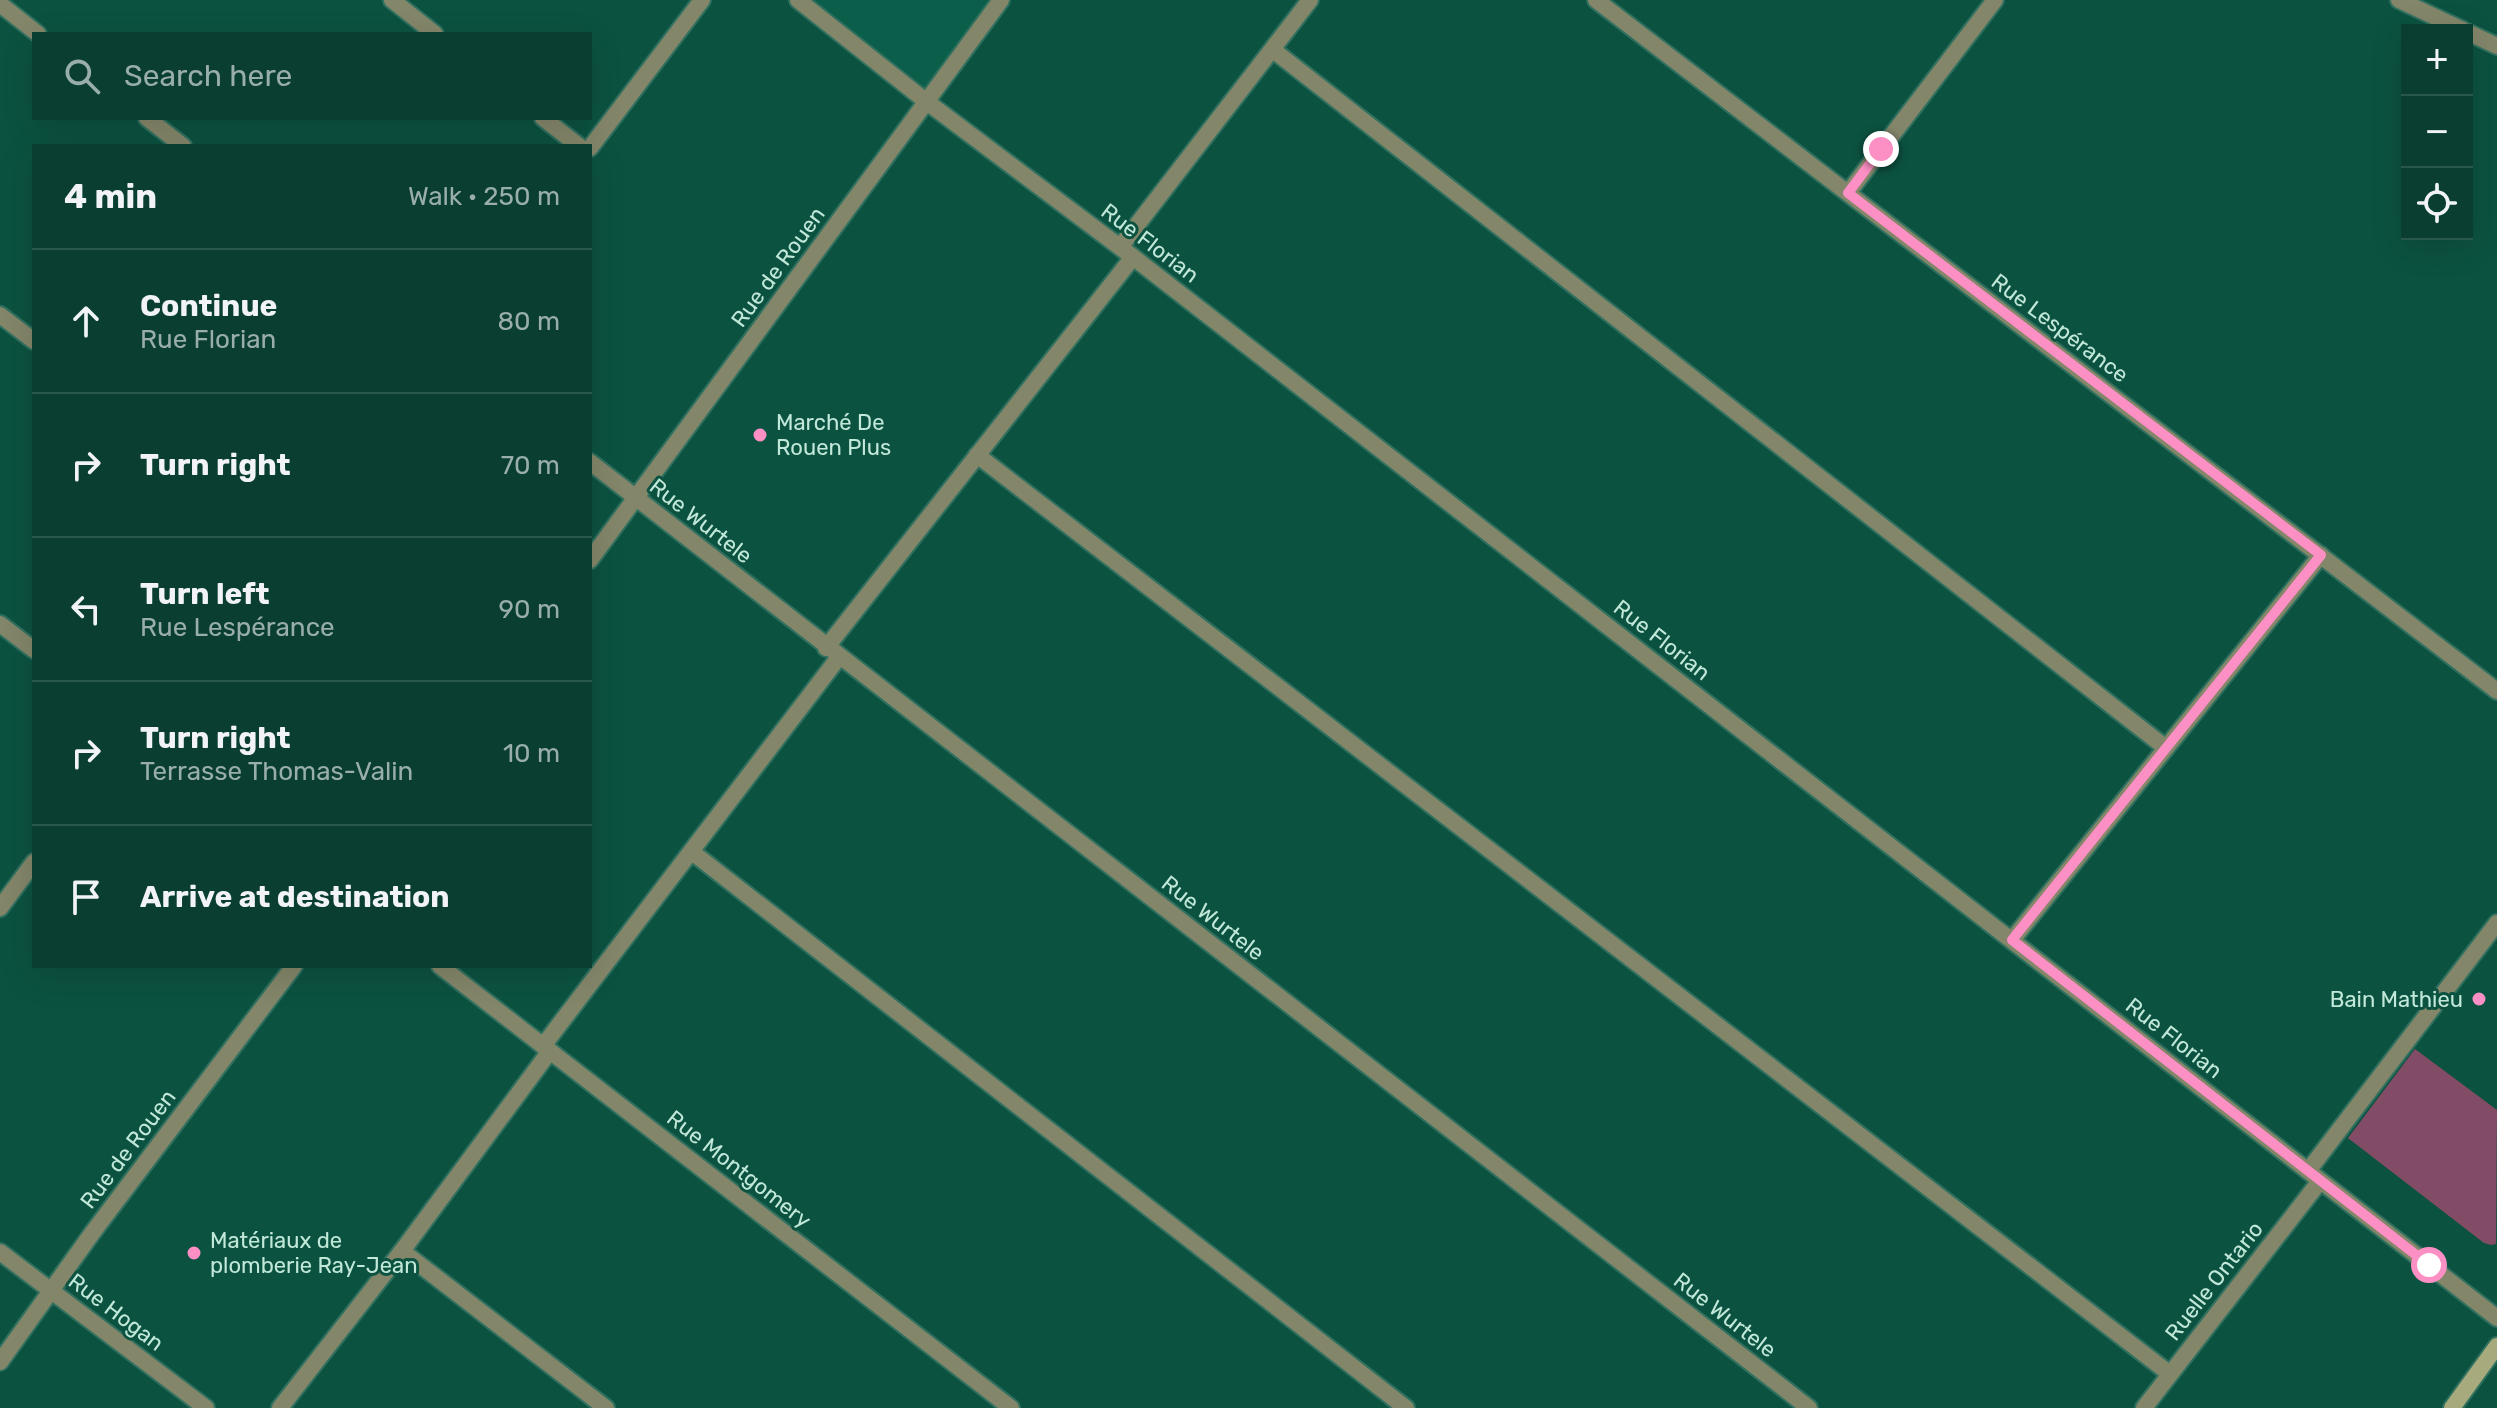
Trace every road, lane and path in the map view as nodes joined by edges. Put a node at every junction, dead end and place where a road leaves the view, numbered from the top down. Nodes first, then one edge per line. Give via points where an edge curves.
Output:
1 (392, 0) edge
2 (702, 0) edge
3 (798, 0) edge
4 (1001, 0) edge
5 (1310, 0) edge
6 (1596, 0) edge
7 (1995, 0) edge
8 (2399, 0) edge
9 (0, 4) edge
10 (2450, 24) edge
11 (35, 32) edge
12 (432, 32) edge
13 (2473, 35) edge
14 (2497, 46) edge
15 (1273, 50) junction
16 (927, 102) junction
17 (150, 120) edge
18 (546, 120) edge
19 (180, 144) edge
20 (576, 144) edge
21 (592, 145) edge
22 (1848, 193) junction
23 (1126, 252) junction
24 (0, 315) edge
25 (32, 339) edge
26 (977, 455) junction
27 (592, 464) edge
28 (635, 497) junction
29 (2321, 555) junction
30 (592, 557) edge
31 (0, 624) edge
32 (32, 648) edge
33 (833, 652) junction
34 (2497, 691) edge
35 (2166, 748) junction
36 (692, 852) junction
37 (32, 865) edge
38 (0, 908) edge
39 (2497, 923) edge
40 (2012, 940) junction
41 (292, 968) edge
42 (443, 968) edge
43 (547, 1048) junction
44 (2314, 1176) junction
45 (402, 1251) junction
46 (0, 1252) edge
47 (51, 1290) junction
48 (2497, 1318) edge
49 (2497, 1346) edge
50 (0, 1362) edge
51 (2170, 1374) junction
52 (206, 1408) edge
53 (280, 1408) edge
54 (606, 1408) edge
55 (1011, 1408) edge
56 (1406, 1408) edge
57 (1809, 1408) edge
58 (2144, 1408) edge
59 (2452, 1408) edge

1 - 12 street
2 - 21 street
3 - 16 street, Rue Florian
4 - 16 street, Rue de Rouen
5 - 15 street
6 - 22 street, Rue Lespérance
7 - 22 street
8 - 10 street
9 - 11 street
13 - 14 street
15 - 23 street
15 - 35 street
16 - 23 street, Rue Florian
16 - 28 street, Rue de Rouen
17 - 19 street
18 - 20 street
22 - 29 street, Rue Lespérance
23 - 26 street
23 - 40 street, Rue Florian
24 - 25 street
26 - 33 street
26 - 51 street
27 - 28 street, Rue Wurtele
28 - 30 street, Rue de Rouen
28 - 33 street, Rue Wurtele
29 - 34 street, Rue Lespérance
29 - 35 street
31 - 32 street
33 - 36 street
33 - 57 street, Rue Wurtele
35 - 40 street
36 - 43 street
36 - 56 street
37 - 38 street
39 - 44 street, Ruelle Ontario
40 - 44 street, Rue Florian
41 - 47 street, Rue de Rouen
42 - 43 street, Rue Montgomery
43 - 45 street
43 - 55 street, Rue Montgomery
44 - 48 street, Rue Florian
44 - 51 street, Ruelle Ontario
45 - 53 street
45 - 54 street
46 - 47 street, Rue Hogan
47 - 50 street, Rue de Rouen
47 - 52 street, Rue Hogan
49 - 59 main road
51 - 58 street, Ruelle Ontario

